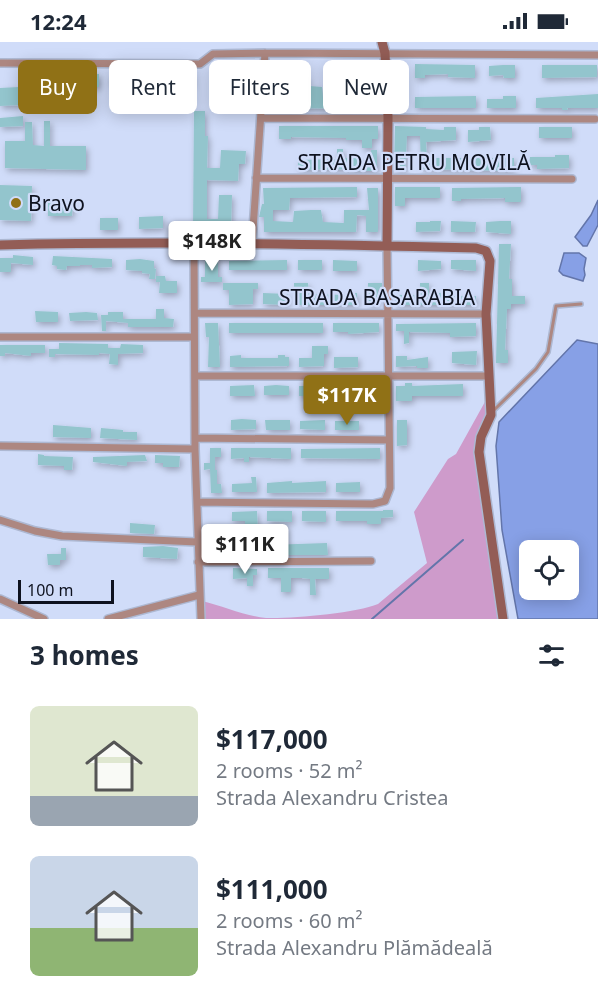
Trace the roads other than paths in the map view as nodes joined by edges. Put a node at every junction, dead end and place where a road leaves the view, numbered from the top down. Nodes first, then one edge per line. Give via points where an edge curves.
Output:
1 (382, 42) edge
2 (265, 53) junction
3 (385, 53) junction
4 (598, 55) edge
5 (0, 63) edge
6 (388, 117) junction
7 (261, 118) junction
8 (595, 119) dead end
9 (256, 178) junction
10 (387, 179) junction
11 (572, 179) dead end
12 (194, 244) junction
13 (252, 244) junction
14 (0, 245) edge
15 (387, 246) junction
16 (581, 304) dead end
17 (195, 313) junction
18 (388, 313) junction
19 (486, 314) junction
20 (194, 336) junction
21 (0, 337) edge
22 (195, 376) junction
23 (388, 376) junction
24 (489, 376) junction
25 (490, 415) junction
26 (195, 438) junction
27 (388, 440) junction
28 (0, 446) edge
29 (195, 449) junction
30 (198, 502) junction
31 (0, 520) edge
32 (197, 542) junction
33 (371, 561) dead end
34 (198, 562) junction
35 (199, 595) junction
36 (0, 599) edge
37 (44, 619) edge
38 (108, 619) edge
39 (201, 619) edge
40 (503, 619) edge

1 - 3 street
2 - 3 street
2 - 5 street via 213,54 200,64
2 - 7 street
3 - 4 street
3 - 6 street
6 - 7 street
6 - 8 street
6 - 10 street
7 - 9 street
9 - 10 street, STRADA PETRU MOVILĂ
9 - 13 street
10 - 11 street, STRADA PETRU MOVILĂ
10 - 15 street
12 - 13 street
12 - 14 street
12 - 17 street
13 - 15 street
15 - 18 street
15 - 19 street via 486,251 490,261
16 - 25 lane via 556,306 548,352
17 - 18 street, STRADA BASARABIA
17 - 20 street
18 - 19 street, STRADA BASARABIA
18 - 23 street
19 - 24 street
20 - 21 street
20 - 22 street
22 - 23 street
22 - 26 street
23 - 24 street
23 - 27 street
24 - 25 street
25 - 40 street via 479,452
26 - 27 street
26 - 29 street
27 - 30 street via 390,488 385,501
28 - 29 street
29 - 30 street
30 - 32 street
31 - 32 street via 62,536
32 - 34 street
33 - 34 street
34 - 35 street
35 - 38 street
35 - 39 street
36 - 37 street

